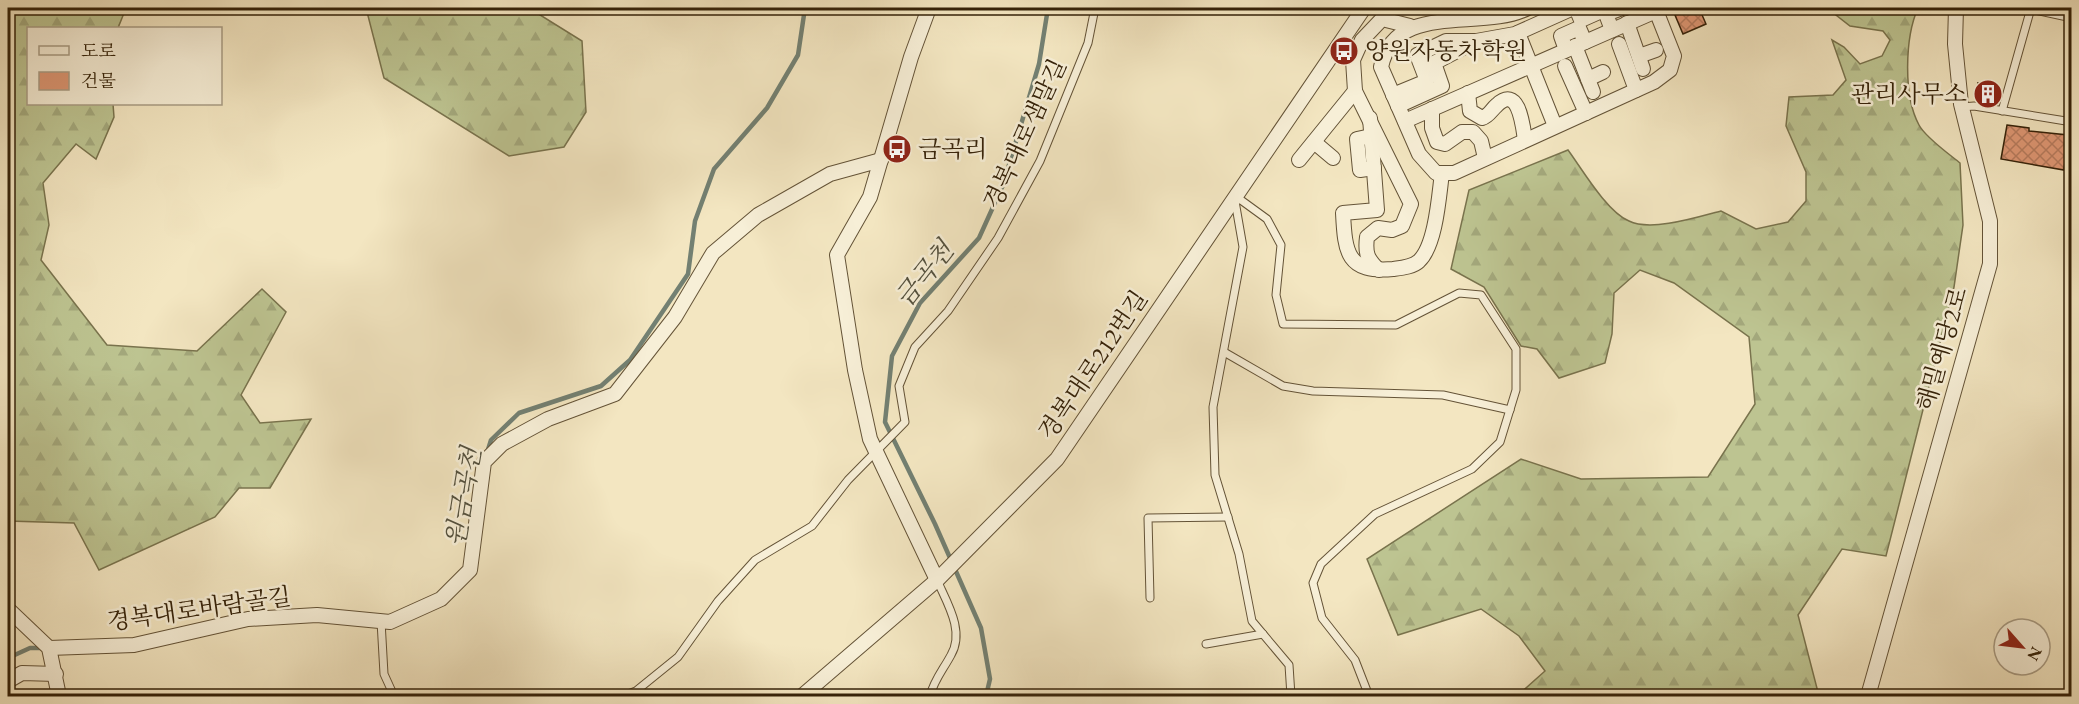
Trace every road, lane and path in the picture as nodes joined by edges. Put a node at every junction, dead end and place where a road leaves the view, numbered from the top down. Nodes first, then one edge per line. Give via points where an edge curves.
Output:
1 (928, 8) edge
2 (1095, 8) edge
3 (1528, 8) edge
4 (1574, 8) edge
5 (1597, 8) edge
6 (1623, 8) edge
7 (1956, 8) edge
8 (2030, 8) edge
9 (1362, 9) edge
10 (1656, 9) edge
11 (2072, 18) edge
12 (1628, 23) junction
13 (1376, 26) junction
14 (1410, 26) junction
15 (1612, 30) junction
16 (1518, 33) junction
17 (1575, 46) junction
18 (1656, 50) dead end
19 (1530, 65) junction
20 (1565, 66) dead end
21 (1636, 90) junction
22 (1355, 91) junction
23 (1468, 93) junction
24 (1396, 100) junction
25 (1962, 107) junction
26 (1432, 109) junction
27 (2002, 111) junction
28 (1586, 113) junction
29 (1370, 118) junction
30 (1405, 122) junction
31 (2072, 122) edge
32 (1556, 126) junction
33 (1525, 140) junction
34 (1314, 142) junction
35 (1333, 158) dead end
36 (1485, 158) junction
37 (881, 160) junction
38 (1299, 160) dead end
39 (1442, 173) junction
40 (1234, 195) junction
41 (1379, 270) junction
42 (1224, 352) junction
43 (1510, 410) junction
44 (878, 448) junction
45 (1228, 517) junction
46 (938, 580) junction
47 (1150, 598) dead end
48 (8, 609) edge
49 (381, 621) junction
50 (1263, 634) junction
51 (1206, 644) dead end
52 (49, 648) junction
53 (56, 674) junction
54 (8, 681) edge
55 (59, 696) edge
56 (394, 696) edge
57 (623, 696) edge
58 (802, 696) edge
59 (930, 696) edge
60 (1291, 696) edge
61 (1369, 696) edge
62 (1868, 696) edge

1 - 37 street
2 - 44 lane, 경복대로샘말길 via 1088,43 1040,161 998,238 948,311 915,347 899,386 905,422
3 - 14 street via 1499,17
4 - 5 street via 1581,20 1599,12
4 - 16 street
6 - 12 street
6 - 15 street via 1606,15
7 - 25 street, 해밀예당2로 via 1955,44
8 - 11 lane
8 - 27 lane
9 - 13 street
9 - 40 street, 경복대로212번길
10 - 12 street
10 - 21 street via 1674,56 1670,70
12 - 15 street
12 - 18 street via 1641,63
13 - 14 street via 1382,19
13 - 22 street via 1362,40 1353,60
14 - 24 street via 1384,52 1381,67
15 - 17 street
16 - 19 street
16 - 24 street via 1446,42 1417,55 1427,81
17 - 19 street
17 - 21 street via 1591,86 1621,50
19 - 23 street
19 - 32 street
20 - 28 street via 1567,83
21 - 28 street
22 - 29 street
22 - 34 street
23 - 26 street
23 - 33 street via 1470,111 1482,118 1502,101 1516,103
24 - 30 street
25 - 27 lane
25 - 62 street, 해밀예당2로 via 1990,220 1990,264
26 - 30 street
26 - 36 street via 1437,142 1445,144 1462,132 1473,132 1481,141
27 - 31 lane
28 - 32 street
29 - 41 street via 1411,204 1402,226 1392,230 1378,228 1367,237 1365,252
29 - 41 street via 1377,210 1343,213 1345,247 1353,262
30 - 39 street via 1427,166
32 - 33 street
33 - 36 street
34 - 35 street
34 - 38 street
36 - 39 street via 1454,173
37 - 44 street via 870,197 837,255 855,370 870,439
37 - 49 street, 경복대로바람골길 via 830,174 758,215 713,253 675,317 615,394 548,419 502,444 484,462 470,570 441,598 390,622
39 - 41 street via 1436,219 1419,262
40 - 42 lane via 1243,247
40 - 43 lane via 1267,219 1281,245 1276,295 1283,324 1396,325 1459,293 1481,295 1516,349 1516,390
40 - 46 street, 경복대로212번길 via 1057,459
42 - 43 lane via 1283,386 1313,391 1443,394
42 - 45 lane via 1214,418 1215,475
43 - 61 lane via 1500,442 1472,469 1375,514 1321,564 1313,583 1322,618 1354,660
44 - 46 street
44 - 57 lane, 경복대로샘말길 via 812,526 755,560 718,601 678,657 636,691
45 - 47 lane via 1148,518
45 - 50 lane via 1252,621
46 - 58 street, 경복대로212번길
46 - 59 lane via 957,630 953,653 934,681
48 - 52 street
49 - 52 street, 경복대로바람골길 via 317,615 248,619 134,645
49 - 56 lane via 384,674
50 - 51 lane
50 - 60 lane via 1289,665
52 - 53 street
53 - 54 street via 22,674
53 - 55 street

